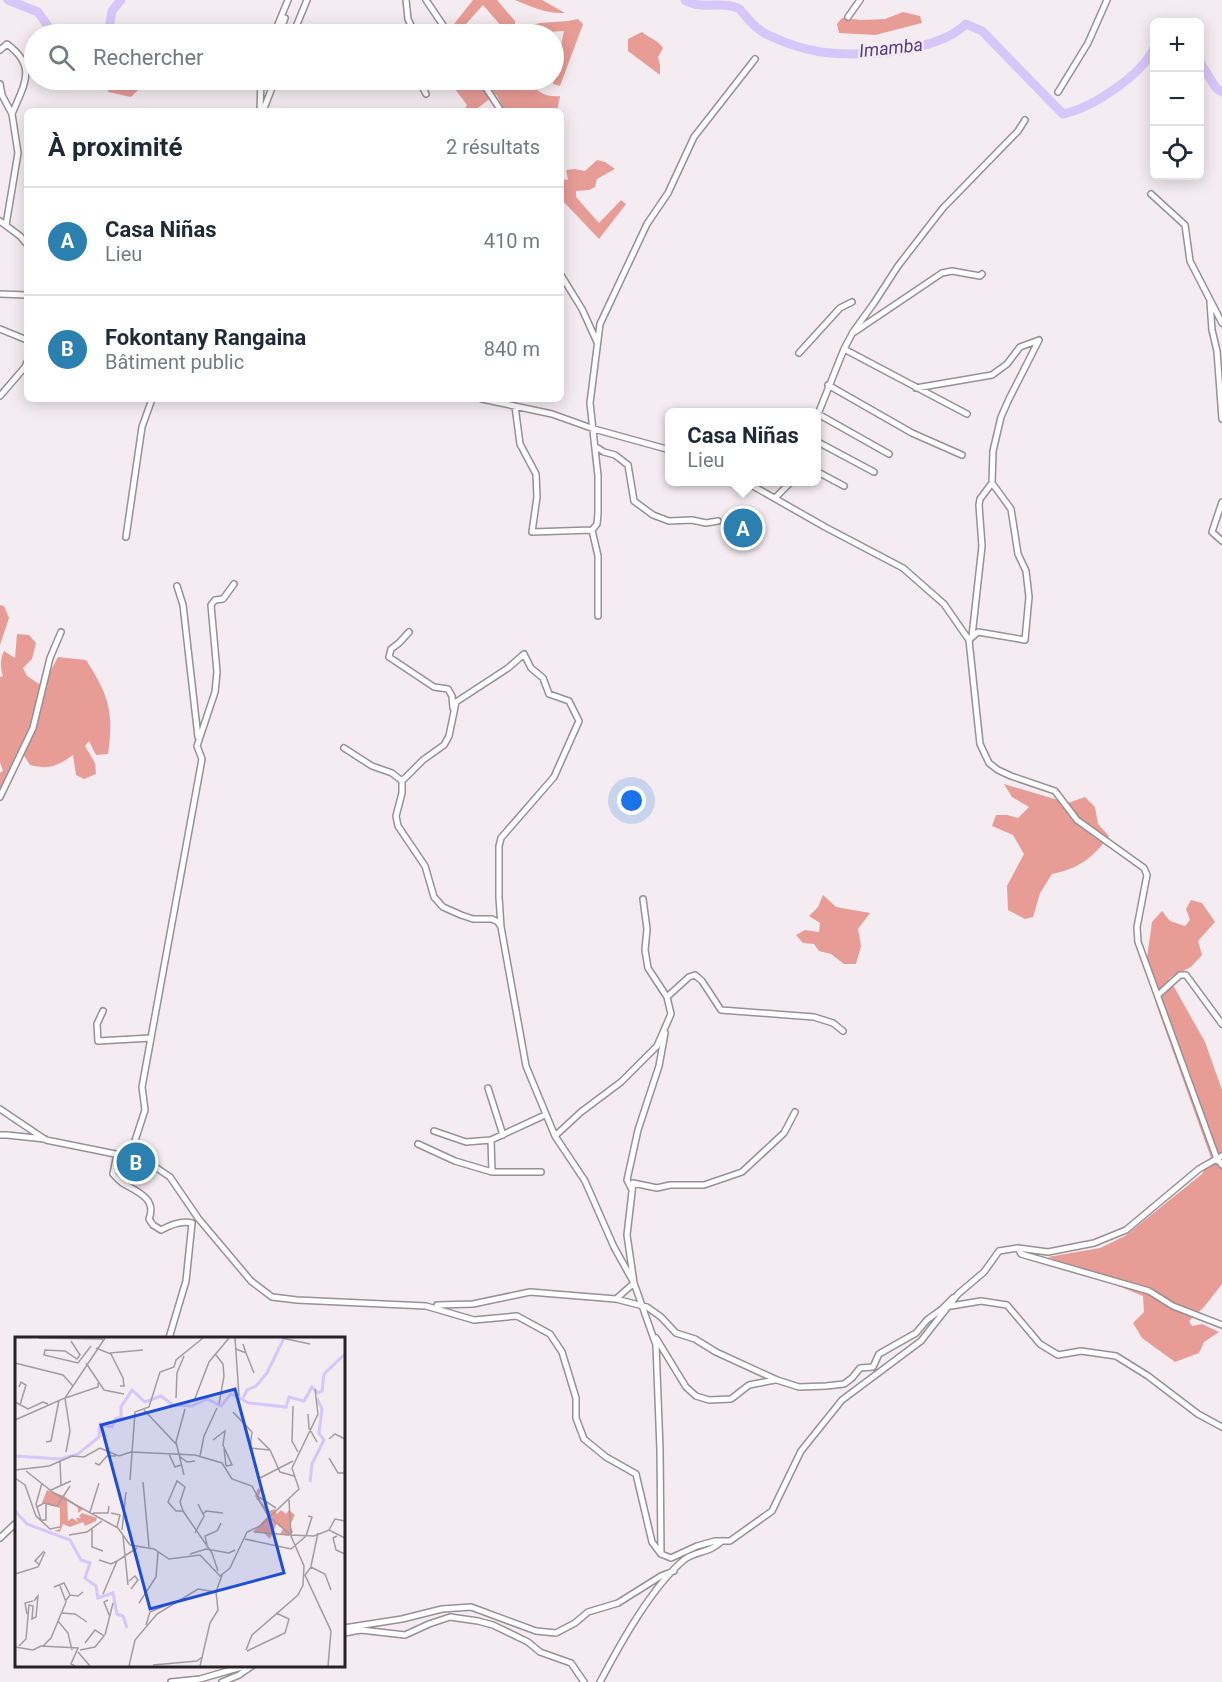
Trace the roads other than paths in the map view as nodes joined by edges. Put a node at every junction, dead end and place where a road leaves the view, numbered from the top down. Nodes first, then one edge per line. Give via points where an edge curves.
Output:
1 (290, 0) edge
2 (307, 0) edge
3 (406, 0) edge
4 (426, 0) edge
5 (860, 0) edge
6 (1107, 0) edge
7 (848, 17) dead end
8 (280, 24) edge
9 (297, 24) edge
10 (410, 24) edge
11 (442, 24) edge
12 (0, 50) edge
13 (755, 59) dead end
14 (24, 63) edge
15 (24, 82) edge
16 (0, 84) edge
17 (261, 90) edge
18 (270, 90) edge
19 (424, 90) edge
20 (487, 90) edge
21 (1058, 92) dead end
22 (426, 94) dead end
23 (261, 108) edge
24 (262, 108) edge
25 (499, 108) edge
26 (12, 114) junction
27 (1025, 120) dead end
28 (1151, 194) dead end
29 (0, 221) edge
30 (6, 225) junction
31 (24, 241) edge
32 (982, 274) dead end
33 (564, 280) edge
34 (0, 294) edge
35 (24, 295) edge
36 (1209, 300) junction
37 (852, 302) dead end
38 (1222, 323) edge
39 (0, 329) edge
40 (852, 334) junction
41 (24, 339) edge
42 (597, 343) junction
43 (844, 349) junction
44 (799, 353) dead end
45 (24, 368) edge
46 (828, 385) junction
47 (916, 388) junction
48 (0, 396) edge
49 (151, 402) edge
50 (496, 402) edge
51 (515, 406) junction
52 (820, 408) edge
53 (967, 414) dead end
54 (821, 419) edge
55 (1222, 419) edge
56 (594, 429) junction
57 (821, 444) edge
58 (596, 447) junction
59 (665, 449) edge
60 (889, 454) dead end
61 (962, 454) dead end
62 (874, 472) dead end
63 (821, 474) edge
64 (992, 483) junction
65 (753, 486) edge
66 (786, 486) edge
67 (844, 486) dead end
68 (775, 498) junction
69 (1222, 502) edge
70 (718, 521) dead end
71 (592, 530) junction
72 (126, 537) dead end
73 (1222, 541) edge
74 (234, 584) dead end
75 (177, 586) dead end
76 (598, 616) dead end
77 (61, 632) dead end
78 (409, 632) dead end
79 (971, 638) junction
80 (454, 710) junction
81 (199, 739) junction
82 (344, 748) dead end
83 (402, 780) junction
84 (0, 797) edge
85 (643, 899) dead end
86 (501, 927) junction
87 (1158, 995) junction
88 (667, 998) junction
89 (103, 1011) dead end
90 (668, 1020) junction
91 (1222, 1024) edge
92 (843, 1031) dead end
93 (151, 1038) junction
94 (488, 1088) dead end
95 (0, 1109) edge
96 (795, 1112) dead end
97 (545, 1116) junction
98 (434, 1131) dead end
99 (503, 1135) junction
100 (0, 1136) edge
101 (555, 1136) junction
102 (46, 1140) junction
103 (491, 1140) junction
104 (418, 1144) dead end
105 (117, 1154) junction
106 (130, 1156) junction
107 (1220, 1157) edge
108 (1222, 1165) edge
109 (492, 1172) junction
110 (541, 1172) dead end
111 (631, 1188) junction
112 (198, 1218) junction
113 (192, 1223) junction
114 (1018, 1248) junction
115 (634, 1283) junction
116 (958, 1294) junction
117 (616, 1299) junction
118 (642, 1305) junction
119 (426, 1306) junction
120 (951, 1306) junction
121 (648, 1324) junction
122 (1222, 1325) edge
123 (170, 1337) edge
124 (777, 1380) junction
125 (1222, 1427) edge
126 (15, 1523) edge
127 (0, 1538) edge
128 (722, 1541) junction
129 (661, 1554) junction
130 (674, 1571) junction
131 (345, 1628) edge
132 (345, 1633) edge
133 (239, 1667) edge
134 (249, 1667) edge
135 (171, 1682) edge
136 (222, 1682) edge
137 (584, 1682) edge
138 (600, 1682) edge

1 - 8 street
2 - 9 street
3 - 10 street
4 - 11 street
5 - 7 street
6 - 21 street via 1088,43
12 - 14 street via 7,44 20,53
13 - 42 street via 694,137 614,293 600,324
15 - 26 street
16 - 26 street
17 - 23 street
18 - 24 street
19 - 22 street
20 - 25 street
26 - 30 street via 18,153
27 - 40 street via 943,208
28 - 36 street via 1185,225 1190,261
29 - 30 street
30 - 31 street
32 - 40 street via 942,273
33 - 42 street
34 - 35 street
36 - 38 street
36 - 55 street
37 - 44 street via 840,308
39 - 41 street
40 - 43 street
42 - 56 street via 590,403
43 - 46 street
43 - 47 street
45 - 48 street
46 - 52 street
46 - 61 street via 912,433
47 - 53 street
47 - 64 street via 992,375 1020,347 1038,340 1001,417 993,452
49 - 72 street via 142,427
50 - 51 street
51 - 56 street
51 - 71 street via 520,444 536,474 532,532
54 - 60 street
56 - 58 street
56 - 59 street
57 - 62 street
58 - 70 street via 624,460 634,501 653,515 669,520
58 - 71 street via 598,513
63 - 67 street
64 - 79 street via 979,505 982,546
64 - 79 street via 1011,510 1018,555 1026,571 1029,597 1025,640 978,632
65 - 68 street
66 - 68 street
68 - 79 street via 903,568 944,604
69 - 73 street via 1212,532
71 - 76 street via 598,556
74 - 81 street via 223,599 211,605 217,672 215,692
75 - 81 street via 183,605
77 - 84 street via 33,728
78 - 80 street via 391,649 389,657 434,687 448,689
79 - 87 street via 980,744 989,763 1011,776 1055,791 1077,820 1147,872 1138,942
80 - 83 street via 444,745
80 - 86 street via 456,702 524,654 531,668 543,678 549,694 569,701 579,721 554,777 501,838
81 - 93 street via 197,746 202,759
82 - 83 street
83 - 86 street via 398,826 425,866 434,897 443,908 473,920 492,919
85 - 88 street via 648,968
86 - 97 street via 526,1066
87 - 91 street via 1180,975 1186,975
87 - 107 street
88 - 90 street via 671,1014
88 - 92 street via 695,975 721,1010 814,1017
89 - 93 street via 97,1024 98,1041
90 - 101 street via 657,1046 621,1082
90 - 111 street via 659,1066 638,1130 627,1180
93 - 106 street via 142,1087 145,1110
94 - 99 street
95 - 102 street
96 - 111 street via 784,1133 742,1172 704,1185 657,1188 633,1183
97 - 99 street
97 - 101 street
98 - 103 street via 466,1142
99 - 103 street
100 - 102 street
101 - 115 street via 585,1181
102 - 105 street
103 - 109 street
104 - 109 street
105 - 106 street
105 - 113 street via 113,1174 147,1197 153,1226 161,1230 172,1224
106 - 112 street via 145,1160 170,1177
107 - 108 street
107 - 114 street via 1199,1169 1126,1230 1094,1243 1048,1252
109 - 110 street
111 - 115 street via 627,1235
112 - 113 street
112 - 119 street via 251,1281 272,1297
113 - 123 street via 186,1281
114 - 116 street via 999,1251 984,1272
114 - 122 street via 1021,1254 1149,1291 1173,1306
115 - 117 street
115 - 118 street
116 - 120 street
116 - 124 street via 916,1333 879,1354 873,1367 860,1368 844,1384 799,1387
117 - 118 street
117 - 119 street via 530,1292 474,1304
118 - 121 street
118 - 124 street via 676,1333
119 - 129 street via 474,1320 517,1316 550,1334 562,1352 584,1439 636,1474 652,1542
120 - 125 street via 981,1301 1007,1305 1040,1344 1058,1355 1081,1352 1116,1356
120 - 128 street via 921,1341 842,1400 801,1451 772,1511 730,1541
121 - 124 street via 686,1387 696,1396 722,1401 749,1385
121 - 129 street via 656,1345
126 - 127 street
128 - 129 street via 697,1546 671,1558
128 - 130 street via 716,1548 687,1558
130 - 131 street via 618,1603 588,1612 556,1633 536,1631 471,1607
130 - 138 street via 653,1594
132 - 137 street via 361,1630 405,1635 450,1617 478,1621 528,1642 540,1653 571,1663
133 - 135 street via 200,1679
134 - 136 street

